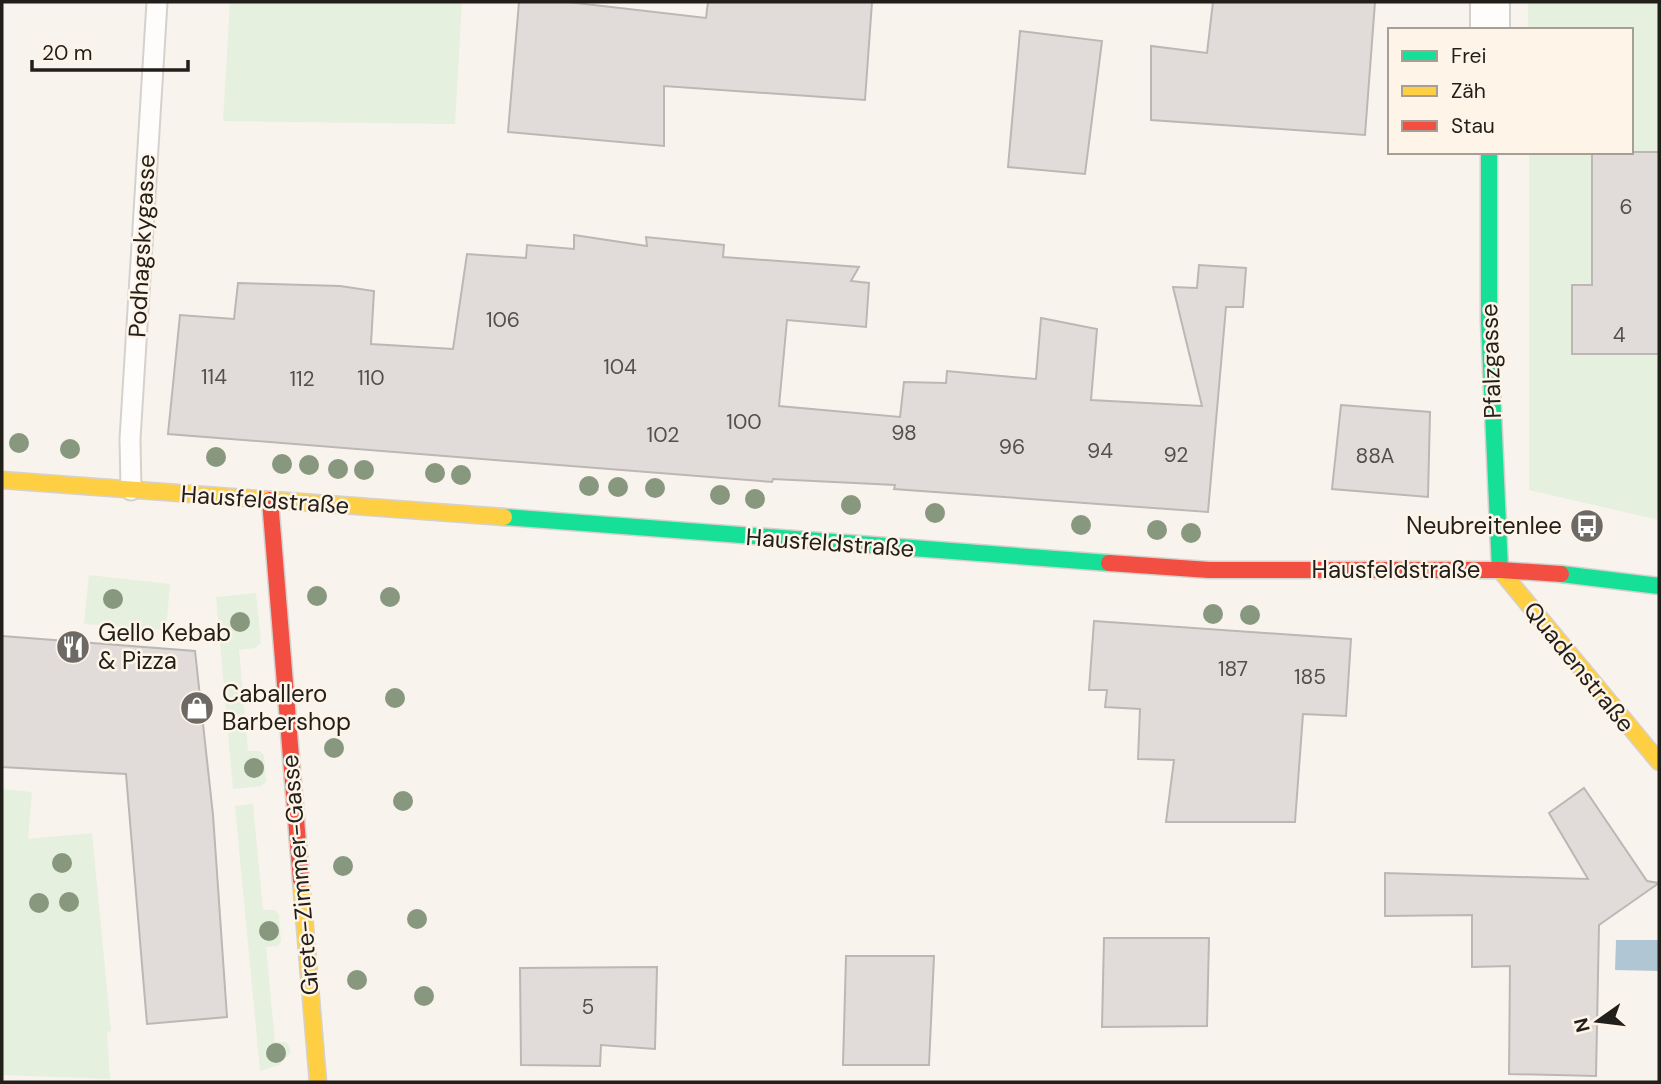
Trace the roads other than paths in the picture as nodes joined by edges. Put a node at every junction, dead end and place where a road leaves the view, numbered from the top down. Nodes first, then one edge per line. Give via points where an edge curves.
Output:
1 (157, 2) edge
2 (1490, 2) edge
3 (1490, 28) edge
4 (1489, 154) edge
5 (2, 480) edge
6 (131, 491) junction
7 (270, 500) junction
8 (1500, 570) junction
9 (1659, 586) edge
10 (1659, 762) edge
11 (318, 1082) edge

1 - 6 lane, Podhagskygasse via 130,439
2 - 3 street
4 - 8 street, Pfalzgasse via 1489,322
5 - 6 street, Hausfeldstraße
6 - 7 street, Hausfeldstraße
7 - 8 street, Hausfeldstraße via 1209,570
7 - 11 street, Grete-Zimmer-Gasse
8 - 9 street, Hausfeldstraße
8 - 10 street, Quadenstraße

